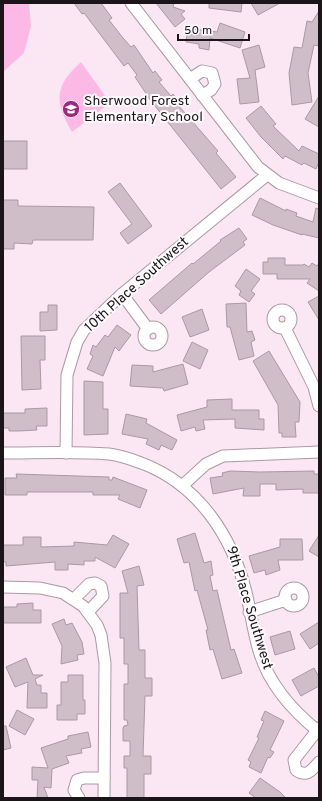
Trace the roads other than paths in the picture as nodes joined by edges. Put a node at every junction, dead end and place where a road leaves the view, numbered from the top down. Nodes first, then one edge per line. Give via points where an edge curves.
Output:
1 (131, 3) edge
2 (190, 79) junction
3 (202, 95) junction
4 (267, 175) junction
5 (319, 198) edge
6 (122, 294) junction
7 (285, 328) dead end
8 (148, 329) dead end
9 (319, 406) edge
10 (66, 452) junction
11 (319, 452) edge
12 (3, 453) edge
13 (182, 486) junction
14 (3, 588) edge
15 (286, 600) dead end
16 (249, 612) junction
17 (318, 731) edge
18 (319, 762) edge
19 (104, 778) junction
20 (79, 798) edge
21 (104, 798) edge

1 - 2 street
2 - 3 street
2 - 3 street via 206,71 214,76 214,87
3 - 4 street via 249,157
4 - 5 street via 293,189
4 - 6 street, 10th Place Southwest
6 - 8 street
6 - 10 street, 10th Place Southwest via 84,330 72,357 67,375
7 - 9 street via 314,387
10 - 12 street, 9th Place Southwest
10 - 13 street, 9th Place Southwest via 110,454 130,459 166,474
11 - 13 street via 223,456 206,464
13 - 16 street, 9th Place Southwest via 207,511 226,538 241,573
14 - 19 street via 40,588 63,593 82,606 101,635 105,663
15 - 16 street
16 - 17 street, 9th Place Southwest via 260,655 269,674 289,704
17 - 18 street via 293,764 296,770 303,774 311,772
19 - 20 street via 77,780 74,790
19 - 21 street

